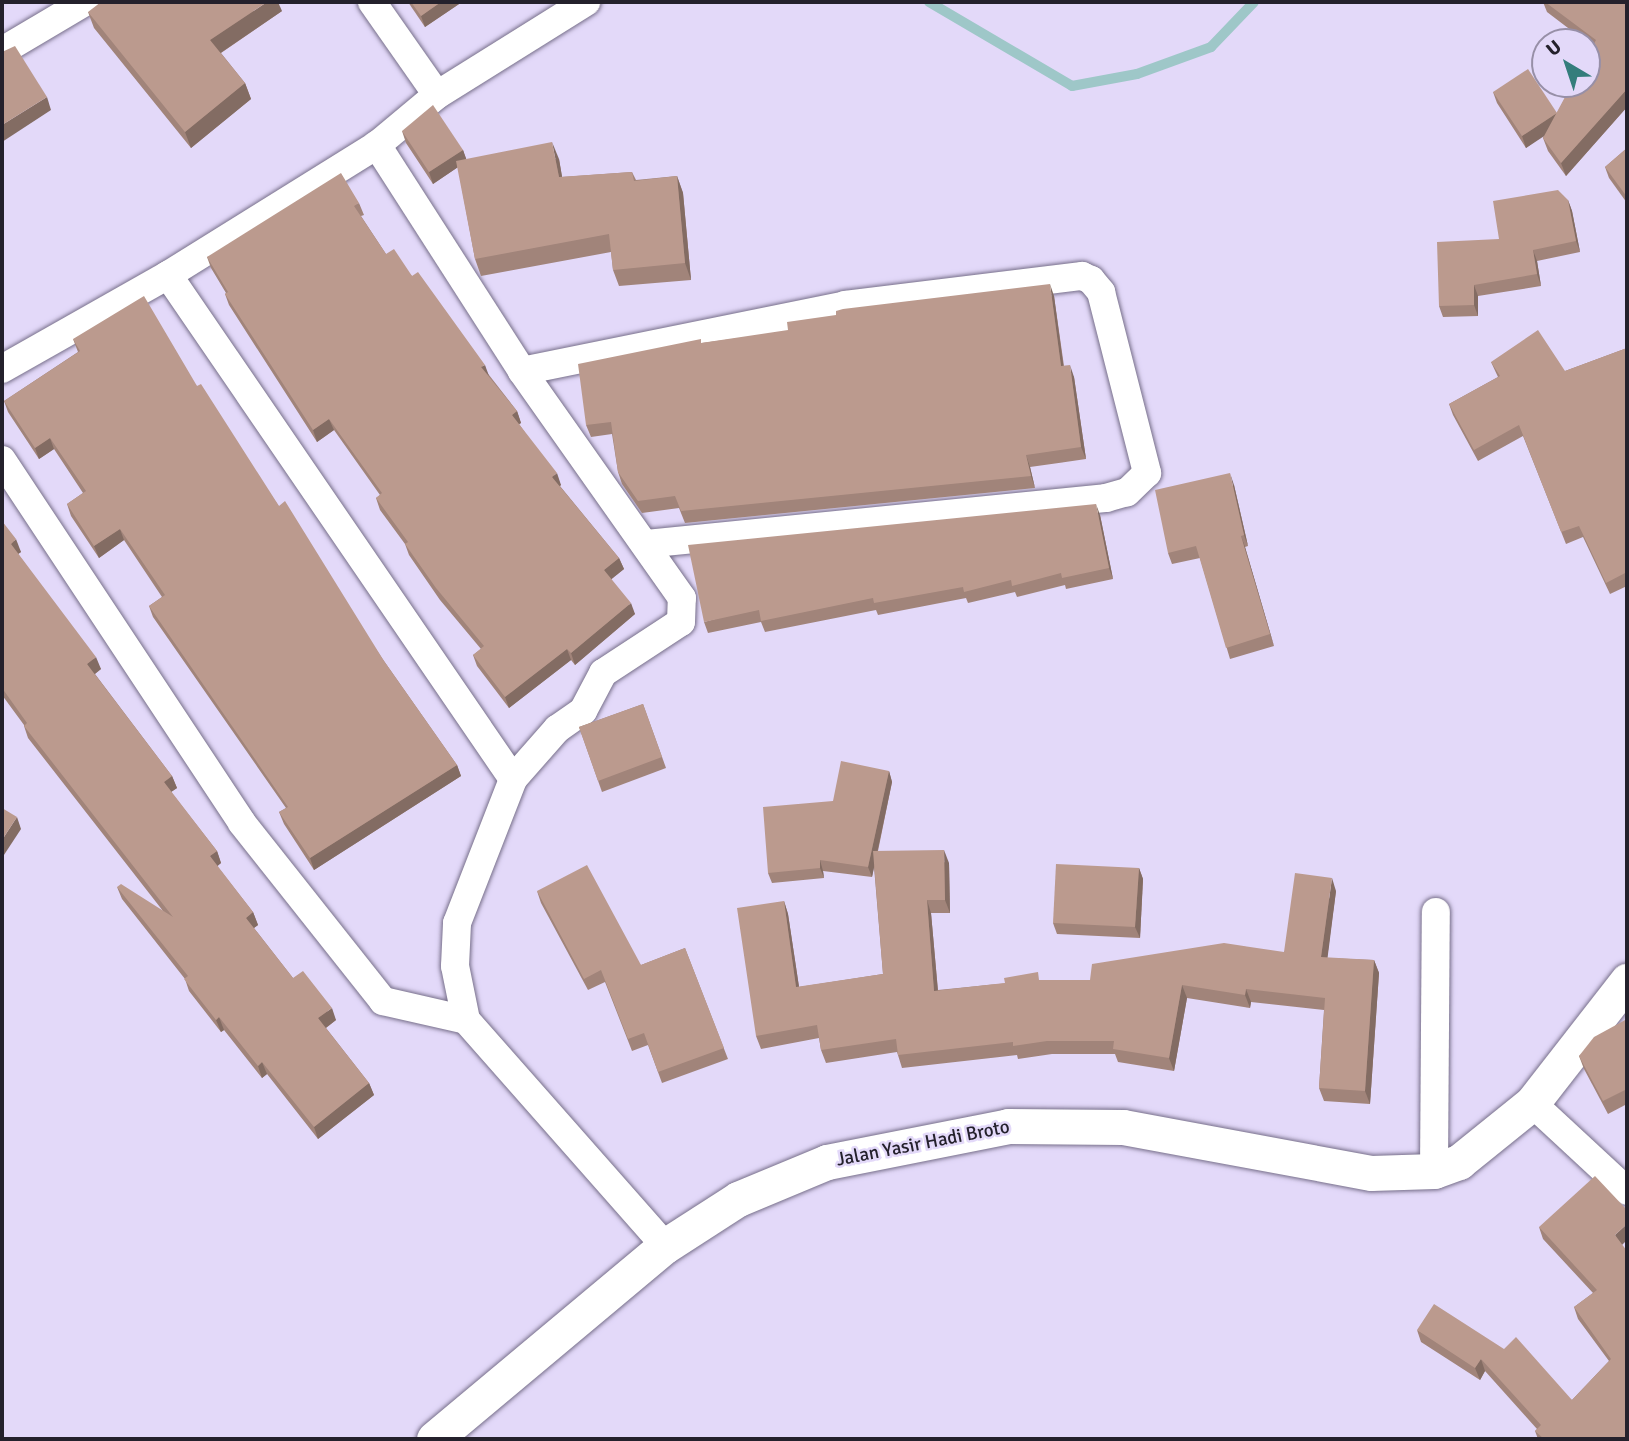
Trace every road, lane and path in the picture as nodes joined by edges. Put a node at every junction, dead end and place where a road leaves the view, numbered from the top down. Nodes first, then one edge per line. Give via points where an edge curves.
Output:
1 (85, 2) edge
2 (372, 2) edge
3 (586, 2) edge
4 (2, 51) edge
5 (437, 95) junction
6 (377, 145) junction
7 (168, 275) junction
8 (2, 369) edge
9 (522, 371) junction
10 (2, 460) edge
11 (645, 544) junction
12 (513, 779) junction
13 (1436, 912) dead end
14 (1627, 981) edge
15 (466, 1020) junction
16 (1532, 1102) junction
17 (1434, 1171) junction
18 (1627, 1191) edge
19 (665, 1246) junction
20 (434, 1439) edge

1 - 4 street
2 - 5 street
3 - 5 street
5 - 6 street
6 - 7 street
6 - 9 street
7 - 8 street
7 - 12 street
9 - 11 street
9 - 11 street via 845,305 1082,276 1101,292 1146,473 1128,492 1106,498
10 - 15 street via 242,823 383,1001
11 - 12 street via 682,598 681,622 603,673 583,711 557,729
12 - 15 street via 457,923 455,966
13 - 17 street
14 - 16 street, Jalan Yasir Hadi Broto
15 - 19 street
16 - 17 street, Jalan Yasir Hadi Broto via 1459,1162
16 - 18 street
17 - 19 street, Jalan Yasir Hadi Broto via 1371,1173 1123,1127 1008,1126 827,1162 738,1199
19 - 20 street, Jalan Yasir Hadi Broto

